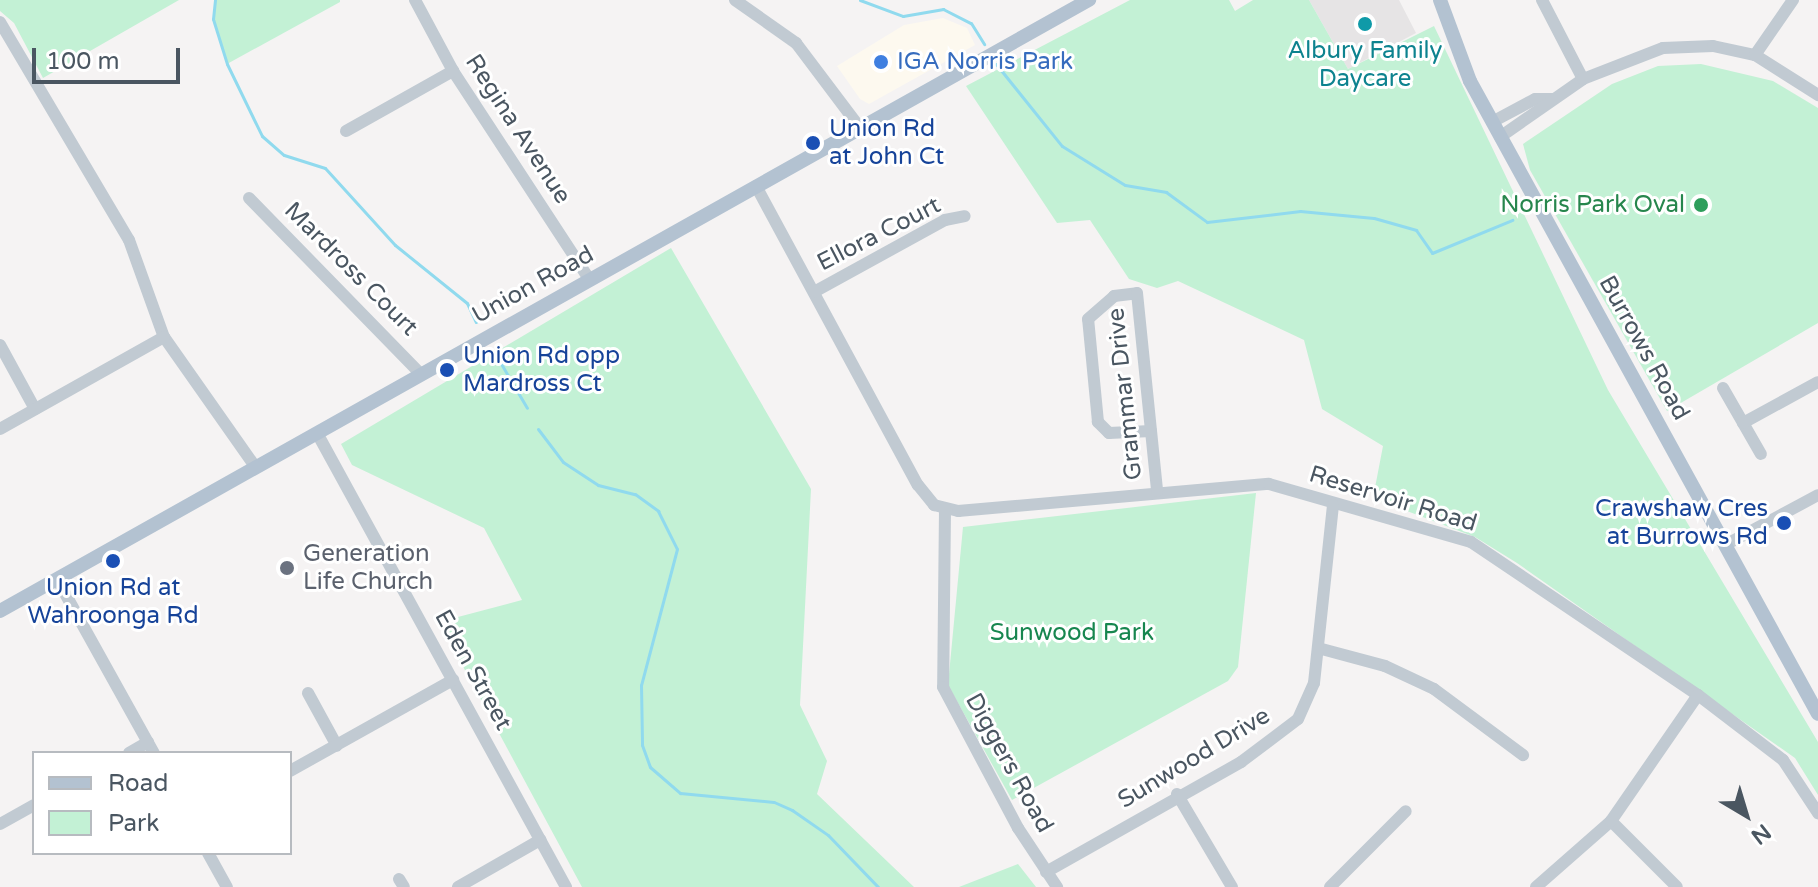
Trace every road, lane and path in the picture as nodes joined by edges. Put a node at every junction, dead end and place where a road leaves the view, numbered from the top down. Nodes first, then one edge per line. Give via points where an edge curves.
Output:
1 (415, 0) edge
2 (735, 0) edge
3 (1089, 0) edge
4 (1440, 0) edge
5 (1542, 0) edge
6 (1793, 0) edge
7 (0, 22) edge
8 (6, 39) edge
9 (1755, 55) junction
10 (453, 71) junction
11 (1583, 79) junction
12 (1818, 95) edge
13 (1552, 99) junction
14 (1492, 122) junction
15 (860, 128) junction
16 (346, 131) dead end
17 (1500, 137) junction
18 (756, 186) junction
19 (249, 198) dead end
20 (965, 216) dead end
21 (589, 279) junction
22 (814, 292) junction
23 (164, 337) junction
24 (0, 345) edge
25 (420, 373) junction
26 (1818, 382) edge
27 (1723, 388) dead end
28 (35, 409) junction
29 (1743, 423) junction
30 (0, 429) edge
31 (1151, 431) junction
32 (317, 433) junction
33 (1761, 454) dead end
34 (256, 468) junction
35 (1157, 491) junction
36 (1818, 495) edge
37 (1333, 505) junction
38 (952, 510) junction
39 (1727, 544) junction
40 (57, 579) junction
41 (0, 611) edge
42 (1318, 648) junction
43 (453, 680) junction
44 (308, 693) dead end
45 (1698, 695) junction
46 (1818, 714) edge
47 (337, 746) junction
48 (151, 748) edge
49 (1523, 755) dead end
50 (292, 770) edge
51 (1177, 794) junction
52 (32, 806) edge
53 (1406, 811) dead end
54 (1818, 813) edge
55 (1611, 821) junction
56 (0, 824) edge
57 (540, 840) junction
58 (209, 855) edge
59 (1046, 872) junction
60 (227, 887) edge
61 (458, 887) edge
62 (566, 887) edge
63 (1057, 887) edge
64 (1232, 887) edge
65 (1330, 887) edge
66 (1536, 887) edge
67 (1677, 887) edge

1 - 10 street, Regina Avenue
2 - 15 street via 796,43
3 - 15 main road, Union Road
4 - 14 main road, Burrows Road via 1459,58
5 - 11 street
6 - 9 street
7 - 8 street
8 - 23 street via 129,240
9 - 11 street via 1705,46 1663,48
9 - 12 street
10 - 16 street
10 - 21 street, Regina Avenue
11 - 13 street
13 - 14 street via 1535,99
13 - 17 street via 1541,112
14 - 17 main road, Burrows Road
15 - 18 main road, Union Road
17 - 39 main road, Burrows Road
18 - 21 main road, Union Road
18 - 22 street
19 - 25 street, Mardross Court
20 - 22 street, Ellora Court via 945,220
21 - 25 main road, Union Road
22 - 38 street via 918,485 934,505
23 - 28 street
23 - 34 street
24 - 28 street
25 - 32 main road, Union Road
26 - 29 street
27 - 29 street
28 - 30 street
29 - 33 street
31 - 31 street, Grammar Drive via 1103,429 1091,311 1114,296 1137,293
31 - 35 street, Grammar Drive
32 - 34 main road, Union Road
32 - 43 street, Eden Street
34 - 40 main road, Union Road
35 - 37 street, Reservoir Road via 1269,484
35 - 38 street, Reservoir Road
36 - 39 street
37 - 42 street, Sunwood Drive
37 - 45 street, Reservoir Road via 1471,542
38 - 59 street, Diggers Road via 943,687
39 - 46 main road, Burrows Road
40 - 41 main road, Union Road
40 - 48 street
42 - 49 street via 1385,666 1434,689
42 - 51 street, Sunwood Drive via 1314,683 1298,719 1262,749
43 - 47 street
43 - 57 street, Eden Street
44 - 47 street
45 - 54 street, Reservoir Road via 1783,760
45 - 55 street
47 - 50 street
51 - 59 street, Sunwood Drive
51 - 64 street
52 - 56 street
53 - 65 street
55 - 66 street
55 - 67 street
57 - 61 street
57 - 62 street, Eden Street
58 - 60 street
59 - 63 street, Diggers Road

